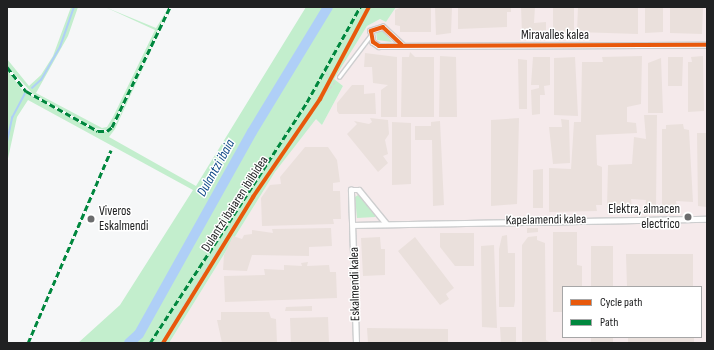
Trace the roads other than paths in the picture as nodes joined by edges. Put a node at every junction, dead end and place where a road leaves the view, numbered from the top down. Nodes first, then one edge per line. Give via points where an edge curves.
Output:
1 (370, 36) junction
2 (402, 45) junction
3 (707, 45) edge
4 (339, 77) dead end
5 (707, 219) edge
6 (386, 224) junction
7 (353, 225) junction
8 (356, 343) edge

1 - 2 street, Miravalles kalea via 379,46
1 - 2 street via 371,31 383,27
1 - 4 lane
2 - 3 street, Miravalles kalea
5 - 6 street, Kapelamendi kalea
6 - 7 street, Kapelamendi kalea
6 - 7 street via 359,190 351,190
7 - 8 street, Eskalmendi kalea

